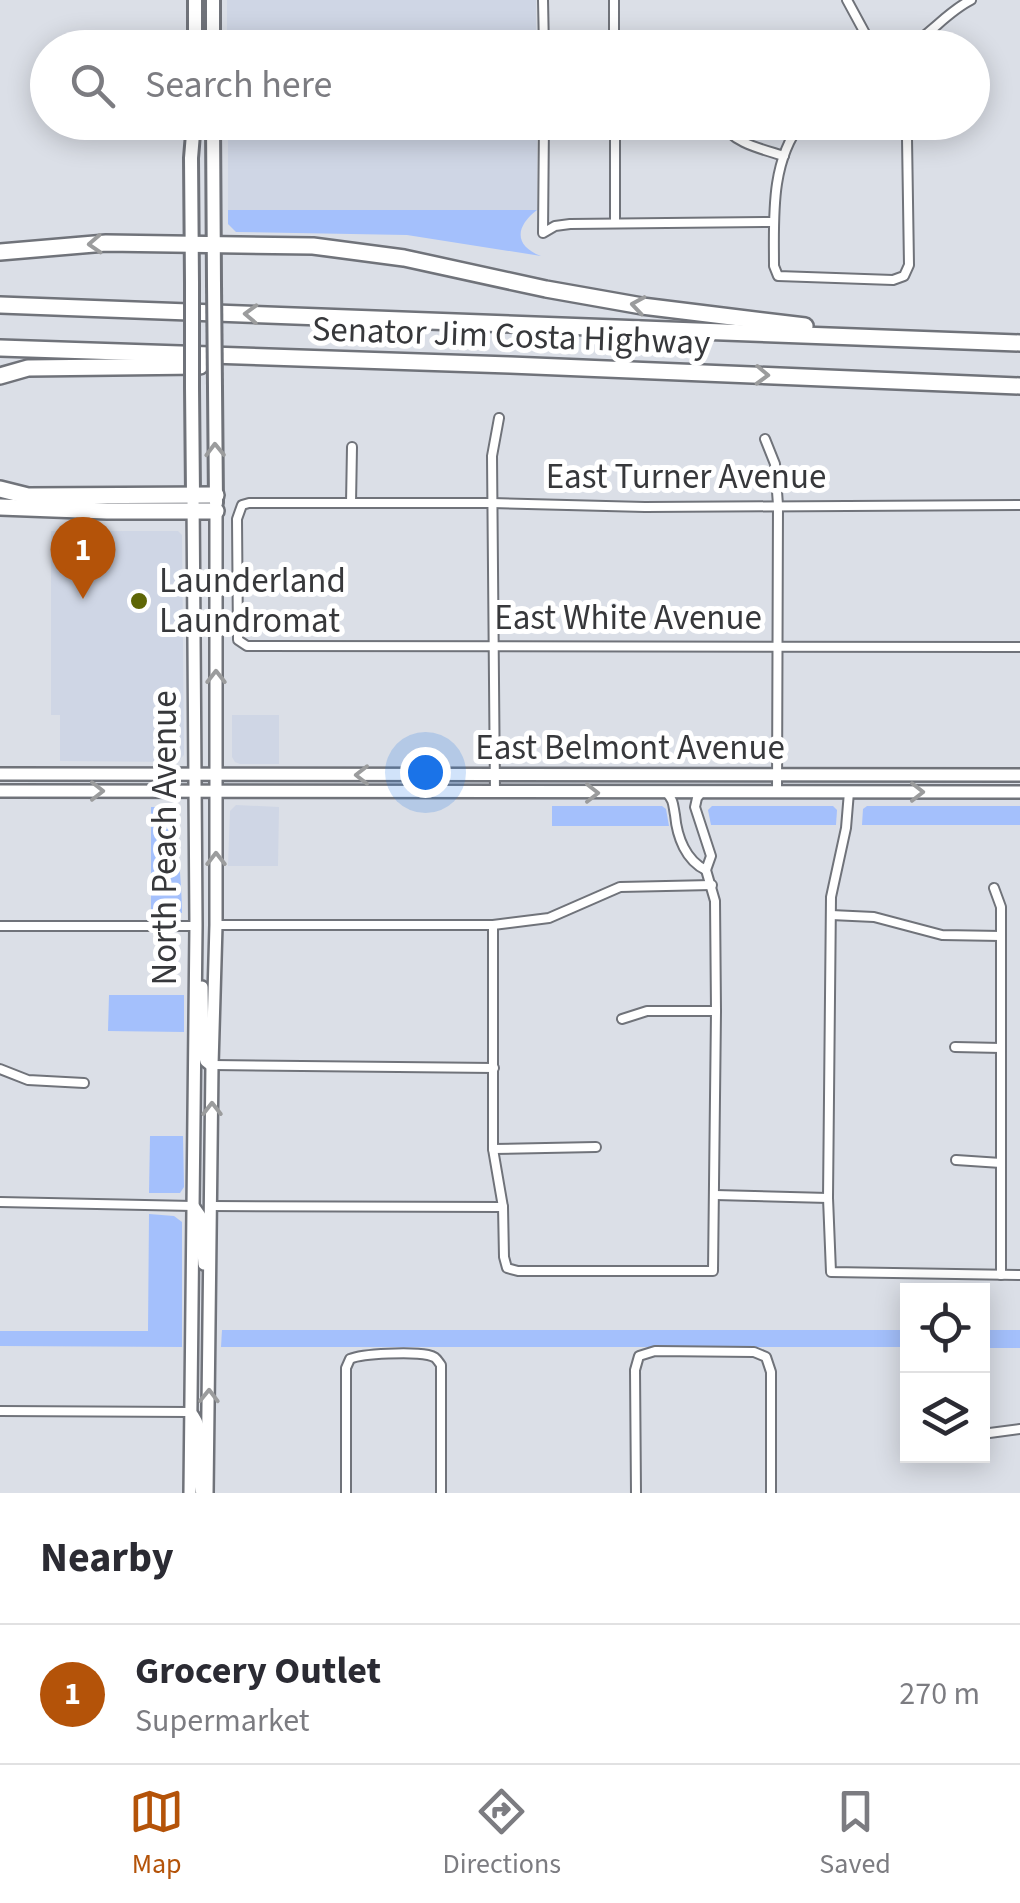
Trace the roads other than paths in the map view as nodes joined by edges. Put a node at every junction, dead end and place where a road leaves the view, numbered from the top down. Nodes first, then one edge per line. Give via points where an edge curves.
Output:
1 (195, 0) edge
2 (213, 0) edge
3 (543, 0) edge
4 (614, 0) edge
5 (847, 0) edge
6 (971, 0) edge
7 (195, 20) junction
8 (195, 30) edge
9 (199, 30) edge
10 (213, 30) edge
11 (544, 30) edge
12 (614, 30) edge
13 (863, 30) edge
14 (933, 30) edge
15 (192, 140) edge
16 (212, 140) edge
17 (544, 140) edge
18 (615, 140) edge
19 (739, 140) edge
20 (790, 140) edge
21 (908, 140) edge
22 (784, 156) junction
23 (774, 222) junction
24 (615, 223) junction
25 (191, 243) junction
26 (214, 243) junction
27 (0, 252) edge
28 (0, 304) edge
29 (908, 338) junction
30 (1020, 342) edge
31 (0, 348) edge
32 (510, 365) junction
33 (0, 376) edge
34 (1020, 386) edge
35 (500, 418) dead end
36 (765, 439) dead end
37 (352, 447) dead end
38 (0, 489) edge
39 (351, 502) junction
40 (193, 503) junction
41 (216, 503) junction
42 (492, 503) junction
43 (778, 505) junction
44 (1020, 505) edge
45 (0, 507) edge
46 (238, 640) joint
47 (494, 645) junction
48 (776, 646) junction
49 (1020, 646) edge
50 (0, 774) edge
51 (195, 775) junction
52 (217, 775) junction
53 (1020, 775) edge
54 (495, 776) junction
55 (776, 776) junction
56 (0, 791) edge
57 (195, 792) junction
58 (216, 792) junction
59 (701, 792) junction
60 (850, 792) junction
61 (1020, 792) edge
62 (495, 793) junction
63 (667, 793) junction
64 (777, 793) junction
65 (706, 870) junction
66 (712, 884) junction
67 (994, 888) dead end
68 (831, 915) junction
69 (216, 925) junction
70 (494, 925) junction
71 (0, 926) edge
72 (196, 926) junction
73 (1001, 936) junction
74 (196, 968) junction
75 (716, 1011) junction
76 (622, 1019) dead end
77 (955, 1047) dead end
78 (1001, 1048) junction
79 (212, 1065) junction
80 (494, 1068) junction
81 (0, 1070) edge
82 (84, 1083) dead end
83 (596, 1147) dead end
84 (493, 1149) junction
85 (956, 1160) dead end
86 (1001, 1163) junction
87 (715, 1196) junction
88 (828, 1198) junction
89 (0, 1202) edge
90 (193, 1206) junction
91 (211, 1206) junction
92 (503, 1207) junction
93 (1001, 1276) junction
94 (1020, 1276) edge
95 (210, 1279) junction
96 (0, 1411) edge
97 (190, 1412) junction
98 (1020, 1429) edge
99 (990, 1433) edge
100 (190, 1493) edge
101 (205, 1493) edge
102 (346, 1493) edge
103 (441, 1493) edge
104 (636, 1493) edge
105 (771, 1493) edge

1 - 7 main road
2 - 10 main road
3 - 11 street
4 - 12 street
5 - 13 street
6 - 14 street
7 - 8 main road
7 - 9 main road
15 - 25 main road, North Peach Avenue
16 - 26 main road, North Peach Avenue
17 - 24 street via 544,233 555,226
18 - 24 street
19 - 22 street
20 - 22 street
21 - 23 street via 904,276 778,276
22 - 23 street
23 - 24 street
25 - 26 highway
25 -> 27 highway
25 - 40 main road, North Peach Avenue, bridge
29 -> 26 highway via 642,306 363,251
41 -> 26 main road, North Peach Avenue, bridge
29 -> 28 highway, Senator Jim Costa Highway
29 - 30 highway, Senator Jim Costa Highway
31 - 32 highway, Senator Jim Costa Highway
32 - 33 highway via 28,368
32 -> 34 highway, Senator Jim Costa Highway
35 - 42 street
36 - 43 street
37 - 39 street
38 - 40 highway
39 - 42 street, East Turner Avenue
39 - 46 street, East Turner Avenue via 242,505
40 - 41 highway
40 - 45 highway via 107,512
40 - 51 main road, North Peach Avenue
52 -> 41 main road, North Peach Avenue
42 - 43 street, East Turner Avenue
42 - 47 street
43 - 44 street, East Turner Avenue
43 - 48 street
46 - 47 street, East White Avenue via 247,646
47 - 48 street, East White Avenue
47 - 54 street
48 - 49 street, East White Avenue
48 - 55 street
50 - 51 main road, East Belmont Avenue
51 - 52 main road, East Belmont Avenue
51 - 57 main road, North Peach Avenue
54 -> 52 main road, East Belmont Avenue
52 - 58 main road, North Peach Avenue
53 - 55 main road, East Belmont Avenue
54 - 55 main road, East Belmont Avenue
54 - 62 street
55 - 64 street
56 -> 57 main road, East Belmont Avenue
57 - 58 main road, East Belmont Avenue
57 - 72 main road, North Peach Avenue
58 - 62 main road, East Belmont Avenue
69 -> 58 main road, North Peach Avenue
59 - 63 main road, East Belmont Avenue
59 - 64 main road, East Belmont Avenue
59 - 65 street via 695,806 711,856
60 -> 61 main road, East Belmont Avenue
60 - 64 main road, East Belmont Avenue
60 - 68 street
62 -> 63 main road, East Belmont Avenue
63 - 65 street via 693,864
65 - 66 street
66 - 70 street via 620,888 549,918
66 - 75 street
67 - 73 street via 1002,907
68 - 73 street via 874,917 942,935
68 - 88 street
69 - 70 street
69 - 79 main road, North Peach Avenue
70 - 80 street
71 - 72 street
72 - 74 main road, North Peach Avenue
73 - 78 street
74 - 79 main road via 203,989 204,1056
74 - 90 main road, North Peach Avenue
75 - 76 street via 646,1011
75 - 87 street
77 - 78 street
78 - 86 street
79 - 80 street
91 -> 79 main road, North Peach Avenue
80 - 84 street
81 - 82 street via 28,1080
83 - 84 street
84 - 92 street
85 - 86 street
86 - 93 street
87 - 88 street
87 - 92 street via 713,1271 508,1268
88 - 93 street via 831,1272
89 - 90 street
90 - 95 main road
90 - 97 main road, North Peach Avenue
91 - 92 street
91 - 95 main road, North Peach Avenue
93 - 94 street
101 -> 95 main road, North Peach Avenue
96 - 97 street
97 - 100 main road, North Peach Avenue
97 - 101 main road via 200,1430
98 - 99 street
102 - 103 street via 346,1368 361,1355 438,1360
104 - 105 street via 635,1370 639,1356 654,1351 754,1352 766,1358

